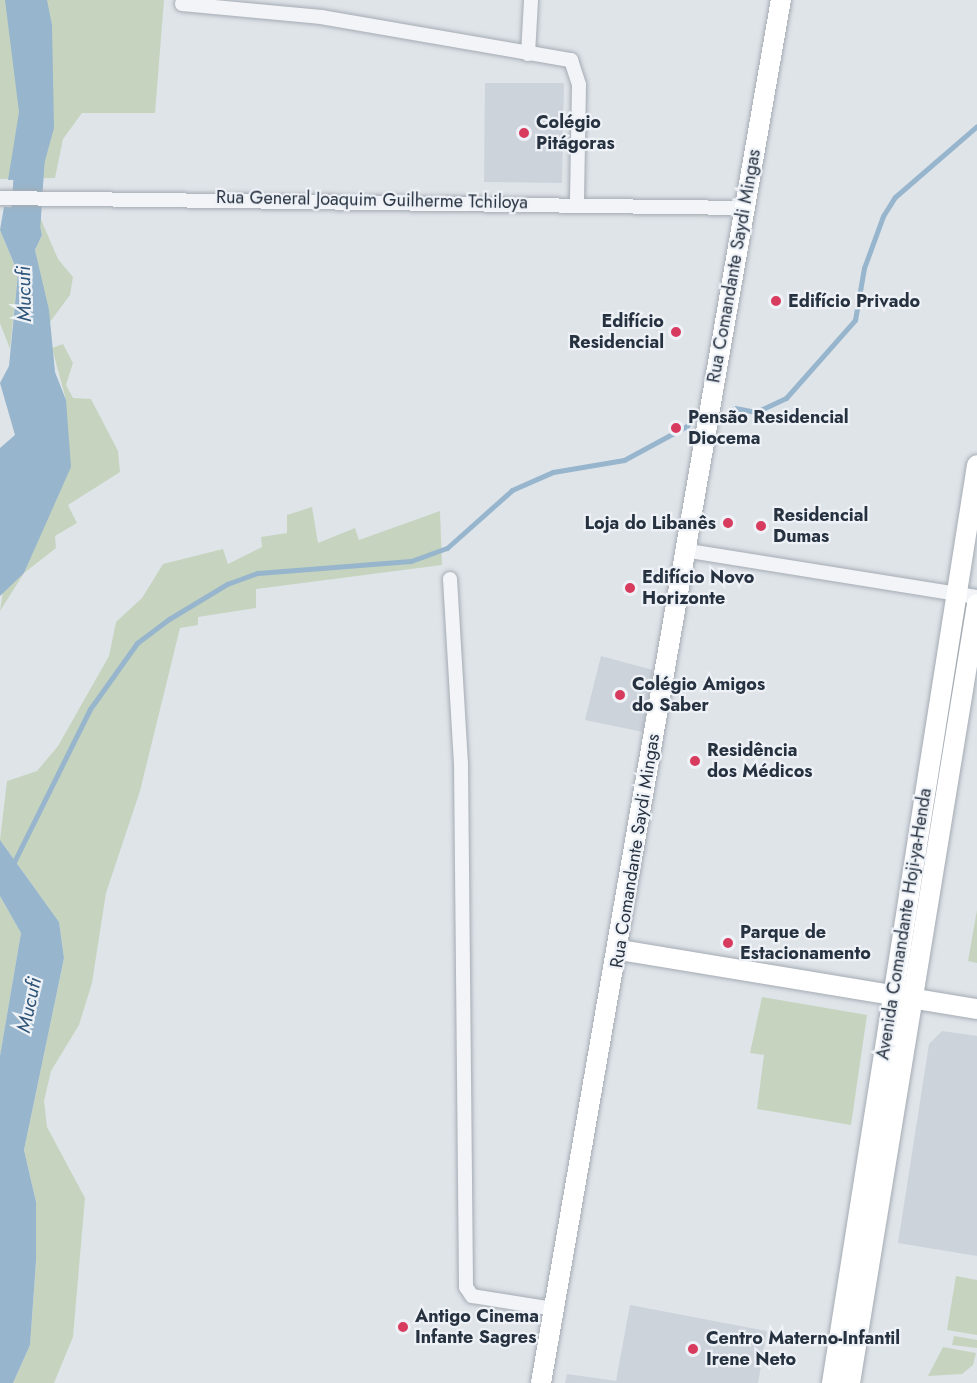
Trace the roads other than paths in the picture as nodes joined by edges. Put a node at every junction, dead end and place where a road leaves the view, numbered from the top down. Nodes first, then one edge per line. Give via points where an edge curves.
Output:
1 (531, 0) edge
2 (781, 0) edge
3 (182, 4) dead end
4 (528, 54) junction
5 (0, 198) edge
6 (576, 202) junction
7 (745, 208) junction
8 (977, 465) edge
9 (683, 550) junction
10 (450, 579) dead end
11 (957, 594) junction
12 (977, 597) edge
13 (977, 604) edge
14 (620, 950) junction
15 (892, 995) junction
16 (914, 999) junction
17 (977, 1010) edge
18 (554, 1309) junction
19 (541, 1383) edge
20 (832, 1383) edge
21 (850, 1383) edge

1 - 4 street
2 - 7 street, Rua Comandante Saydi Mingas
3 - 4 street via 321,17
4 - 6 street via 571,60 578,69
5 - 6 street, Rua General Joaquim Guilherme Tchiloya
6 - 7 street, Rua General Joaquim Guilherme Tchiloya
7 - 9 street, Rua Comandante Saydi Mingas
8 - 11 street, Avenida Comandante Hoji-ya-Henda
9 - 11 street
9 - 14 street, Rua Comandante Saydi Mingas
10 - 18 street via 463,819 466,1287 472,1296
11 - 12 street
11 - 15 street, Avenida Comandante Hoji-ya-Henda
13 - 16 street, Avenida Comandante Hoji-ya-Henda
14 - 15 street
14 - 18 street, Rua Comandante Saydi Mingas
15 - 16 street
15 - 20 street, Avenida Comandante Hoji-ya-Henda
16 - 17 street
16 - 21 street, Avenida Comandante Hoji-ya-Henda
18 - 19 street, Rua Comandante Saydi Mingas

